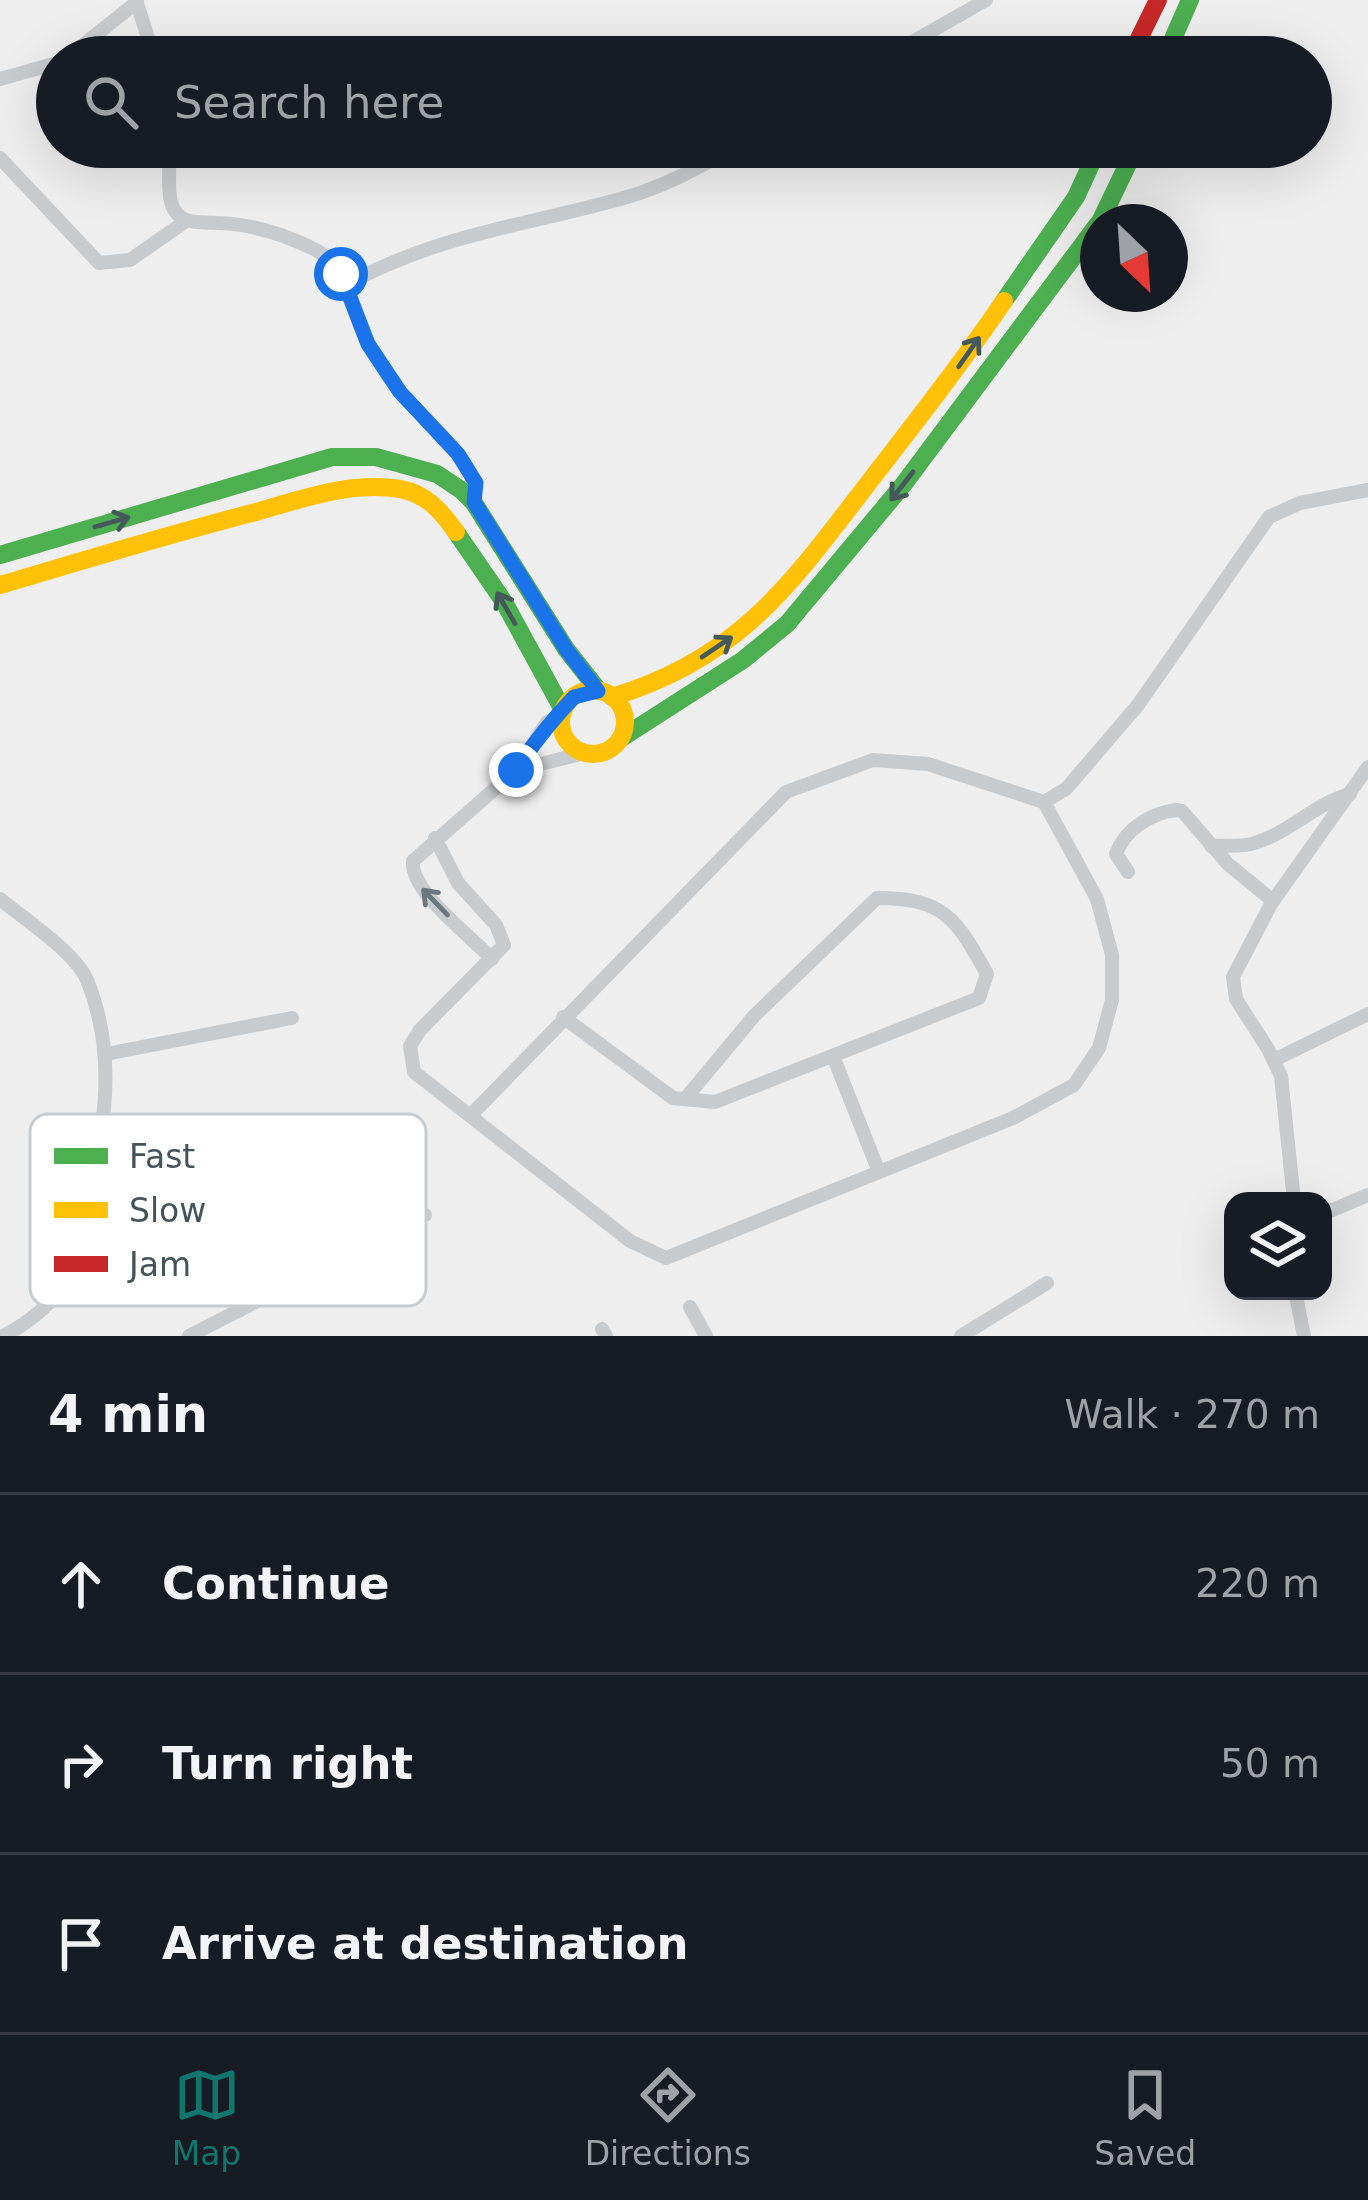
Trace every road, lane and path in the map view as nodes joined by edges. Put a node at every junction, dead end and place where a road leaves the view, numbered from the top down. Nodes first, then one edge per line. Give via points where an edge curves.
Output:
1 (986, 0) edge
2 (1158, 0) edge
3 (1190, 0) edge
4 (136, 1) edge
5 (94, 36) edge
6 (147, 36) edge
7 (920, 36) edge
8 (1140, 36) edge
9 (1174, 36) edge
10 (36, 70) edge
11 (0, 79) edge
12 (0, 158) edge
13 (170, 168) edge
14 (693, 168) edge
15 (1089, 168) edge
16 (1126, 168) edge
17 (1108, 204) edge
18 (186, 221) junction
19 (1080, 248) edge
20 (346, 285) junction
21 (1368, 490) edge
22 (474, 502) junction
23 (0, 555) edge
24 (0, 585) edge
25 (605, 694) junction
26 (563, 712) junction
27 (620, 739) junction
28 (585, 753) junction
29 (1368, 767) edge
30 (516, 770) junction
31 (1350, 794) junction
32 (1044, 802) junction
33 (435, 838) junction
34 (1211, 846) junction
35 (1128, 872) dead end
36 (0, 899) edge
37 (1273, 901) junction
38 (492, 959) junction
39 (1368, 1014) edge
40 (563, 1017) junction
41 (292, 1018) dead end
42 (106, 1054) junction
43 (832, 1056) junction
44 (1274, 1060) junction
45 (685, 1099) junction
46 (107, 1114) edge
47 (471, 1115) junction
48 (879, 1172) junction
49 (1293, 1192) edge
50 (1368, 1196) edge
51 (1332, 1210) edge
52 (1047, 1283) dead end
53 (1297, 1300) edge
54 (46, 1306) edge
55 (237, 1306) edge
56 (249, 1306) edge
57 (690, 1307) dead end
58 (239, 1311) junction
59 (2, 1336) edge
60 (189, 1336) edge
61 (706, 1336) edge
62 (961, 1336) edge
63 (1304, 1336) edge

1 - 7 street
2 - 8 street
3 - 9 street
4 - 5 street
4 - 6 street
10 - 11 street
12 - 18 street via 99,263 130,260
13 - 18 street via 174,211
14 - 20 street via 653,188 475,232
25 -> 15 street via 653,685 686,667 781,596 972,347
16 - 17 street
18 - 20 street via 272,232 319,252
19 -> 27 street via 787,624
20 - 22 street via 368,344 476,483
21 - 32 street via 1269,518 1138,704 1066,789
23 -> 22 street via 332,457 376,458 437,474
22 - 25 street via 566,649
26 -> 24 street via 504,602 441,512 399,489 346,488
25 - 26 street via 581,692
25 - 27 street via 625,716
26 - 28 street via 566,739
26 - 30 street
27 - 28 street via 605,752
28 - 30 street
29 - 31 street
30 - 33 street
31 - 34 street via 1248,845
31 - 37 street
32 - 40 street via 928,764 873,760 786,792
32 - 48 street via 1097,899 1112,956 1112,1000 1099,1048 1064,1092
33 - 38 street via 458,884 501,932 504,945
38 -> 33 street via 415,878 413,861
34 - 35 street via 1182,811 1164,812 1117,847
34 - 37 street
36 - 42 street via 77,963
37 - 44 street via 1232,989
38 - 47 street via 410,1046 414,1072
39 - 44 street
40 - 45 street
40 - 47 street
41 - 42 street
42 - 46 street
43 - 45 street via 715,1102
43 - 45 street via 979,998 987,974 946,913 914,898 877,898 754,1016
43 - 48 street
44 - 49 street
47 - 48 street via 630,1241 666,1258
50 - 51 street
52 - 62 street
53 - 63 street
54 - 59 street
55 - 58 street
56 - 58 street
57 - 61 street
58 - 60 street

